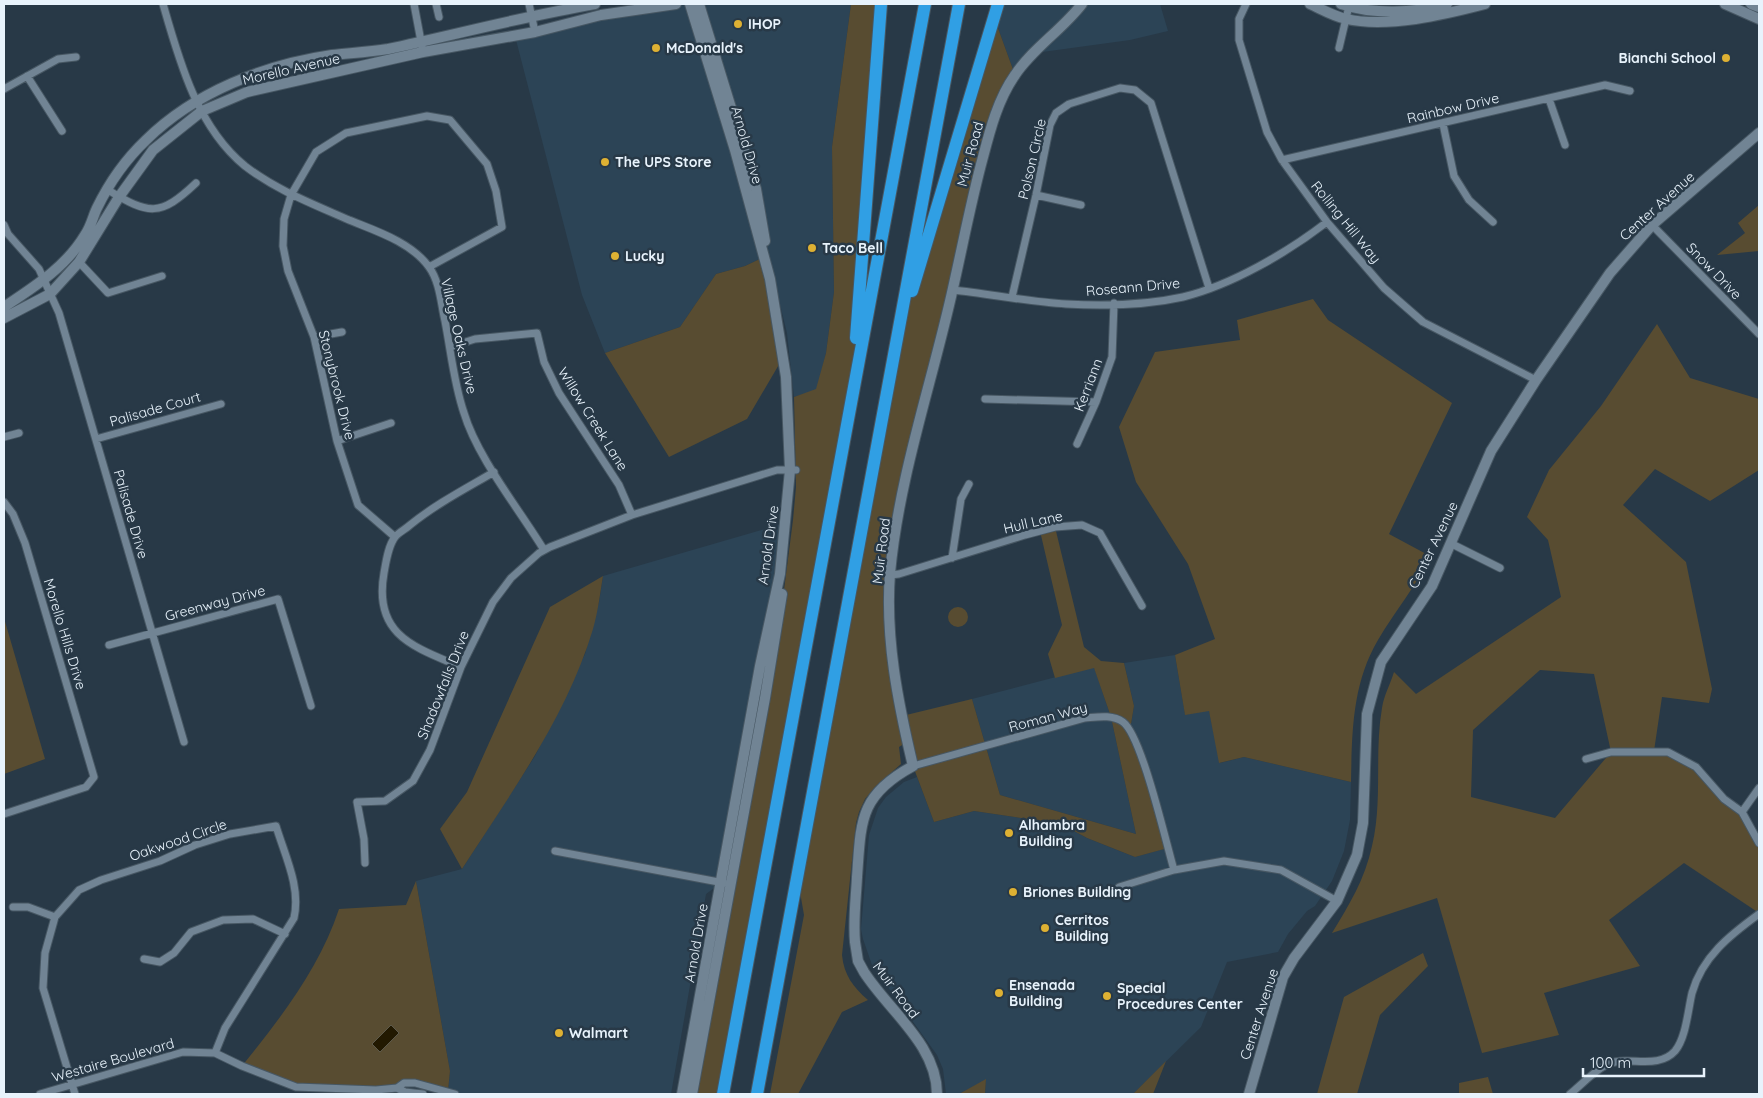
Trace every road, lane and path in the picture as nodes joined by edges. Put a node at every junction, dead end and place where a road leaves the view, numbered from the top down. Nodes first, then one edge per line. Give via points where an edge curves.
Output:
1 (163, 4) edge
2 (414, 4) edge
3 (436, 4) edge
4 (528, 4) edge
5 (595, 4) edge
6 (676, 4) edge
7 (690, 4) edge
8 (699, 4) edge
9 (876, 4) edge
10 (882, 4) edge
11 (925, 4) edge
12 (959, 4) edge
13 (998, 4) edge
14 (1082, 4) edge
15 (1246, 4) edge
16 (1310, 4) edge
17 (1446, 4) edge
18 (1484, 4) edge
19 (1725, 4) edge
20 (1751, 4) edge
21 (1345, 5) edge
22 (1759, 7) edge
23 (531, 15) junction
24 (439, 17) dead end
25 (1346, 19) junction
26 (1759, 19) edge
27 (880, 25) junction
28 (535, 32) junction
29 (422, 46) junction
30 (1338, 48) dead end
31 (76, 57) dead end
32 (27, 76) junction
33 (4, 90) edge
34 (1630, 91) dead end
35 (1549, 99) junction
36 (197, 101) junction
37 (202, 111) junction
38 (1443, 124) junction
39 (62, 131) dead end
40 (1759, 133) edge
41 (1565, 145) dead end
42 (1282, 160) junction
43 (196, 183) dead end
44 (108, 190) junction
45 (291, 195) junction
46 (1036, 195) junction
47 (119, 197) junction
48 (1081, 205) dead end
49 (1327, 222) junction
50 (1493, 222) dead end
51 (4, 225) edge
52 (1652, 225) junction
53 (79, 262) junction
54 (429, 267) junction
55 (162, 276) dead end
56 (44, 280) junction
57 (1209, 288) junction
58 (953, 290) junction
59 (50, 294) junction
60 (1012, 296) junction
61 (1114, 303) junction
62 (4, 307) edge
63 (4, 318) edge
64 (342, 332) dead end
65 (1759, 334) edge
66 (314, 337) junction
67 (450, 347) junction
68 (894, 351) junction
69 (1536, 380) junction
70 (985, 399) dead end
71 (1096, 402) junction
72 (221, 404) dead end
73 (848, 420) junction
74 (391, 423) dead end
75 (19, 433) dead end
76 (4, 437) edge
77 (96, 439) junction
78 (337, 442) junction
79 (1077, 444) dead end
80 (793, 470) junction
81 (494, 472) junction
82 (969, 484) dead end
83 (4, 502) edge
84 (632, 515) junction
85 (395, 537) junction
86 (1452, 544) junction
87 (544, 550) junction
88 (952, 558) junction
89 (1500, 568) dead end
90 (890, 575) junction
91 (1142, 606) dead end
92 (152, 633) junction
93 (109, 645) dead end
94 (461, 667) junction
95 (311, 706) dead end
96 (184, 742) dead end
97 (1586, 759) dead end
98 (913, 766) junction
99 (1759, 788) edge
100 (1742, 812) junction
101 (4, 814) edge
102 (1759, 843) edge
103 (555, 851) dead end
104 (365, 863) dead end
105 (1174, 870) junction
106 (726, 884) junction
107 (1119, 887) dead end
108 (1337, 901) junction
109 (14, 907) dead end
110 (1759, 914) edge
111 (55, 917) junction
112 (285, 934) junction
113 (144, 959) dead end
114 (215, 1053) junction
115 (72, 1084) junction
116 (397, 1088) junction
117 (376, 1092) edge
118 (40, 1094) edge
119 (75, 1094) edge
120 (423, 1094) edge
121 (455, 1094) edge
122 (682, 1094) edge
123 (692, 1094) edge
124 (723, 1094) edge
125 (756, 1094) edge
126 (937, 1094) edge
127 (1249, 1094) edge
128 (1570, 1094) edge

1 - 36 street, Village Oaks Drive via 183,74
2 - 29 street
3 - 24 street
4 - 23 street
5 - 23 street, Morello Avenue
6 - 28 street, Morello Avenue via 601,15
7 - 80 street, Arnold Drive via 770,279 786,377
8 - 80 street, Arnold Drive via 760,206 790,353 795,419
9 - 27 highway
10 - 27 highway
11 - 73 highway
12 - 68 highway
13 - 68 highway
14 - 58 street, Muir Road via 1015,75 1001,101 991,125 970,204
15 - 42 street, Rolling Hill Way via 1239,19 1239,40 1267,132
16 - 25 street
17 - 21 street via 1384,11
18 - 25 street via 1413,20
19 - 26 street
20 - 22 street
21 - 25 street
23 - 28 street
23 - 29 street, Morello Avenue
25 - 30 street
27 - 73 highway via 865,243
28 - 29 street, Morello Avenue
29 - 36 street, Morello Avenue via 330,56 253,74
29 - 37 street, Morello Avenue via 247,92
31 - 32 street via 58,59
32 - 33 street
32 - 39 street
34 - 35 street, Rainbow Drive via 1605,85
35 - 38 street, Rainbow Drive
35 - 41 street
36 - 37 street, Village Oaks Drive
36 - 44 street, Morello Avenue via 146,140 122,166
37 - 45 street, Village Oaks Drive via 223,144 245,166
37 - 47 street, Morello Avenue via 153,150
38 - 42 street, Rainbow Drive
38 - 50 street via 1454,176 1469,200
40 - 52 street, Center Avenue
42 - 49 street, Rolling Hill Way
43 - 47 street via 179,199 149,210
44 - 47 street
44 - 56 street, Morello Avenue via 86,235
45 - 54 street, Village Oaks Drive via 406,246
45 - 54 street, Stonybrook Drive via 316,152 346,133 427,116 450,120 487,164 496,191 502,227
45 - 66 street, Stonybrook Drive via 284,219 283,246 288,272
46 - 48 street
46 - 57 street, Polson Circle via 1050,125 1056,113 1069,104 1120,88 1135,90 1151,103
46 - 60 street, Polson Circle
47 - 53 street, Morello Avenue
49 - 57 street, Roseann Drive via 1296,246
49 - 69 street, Rolling Hill Way via 1384,288 1423,322
51 - 56 street, Palisade Drive
52 - 65 street, Snow Drive
52 - 69 street, Center Avenue via 1610,273
53 - 55 street via 108,293
53 - 59 street, Morello Avenue
54 - 67 street, Village Oaks Drive via 439,290
56 - 59 street, Palisade Drive
56 - 62 street, Morello Avenue
57 - 61 street, Roseann Drive via 1183,297
58 - 60 street, Roseann Drive
58 - 90 street, Muir Road via 914,439
59 - 63 street, Morello Avenue
59 - 77 street, Palisade Drive
60 - 61 street, Roseann Drive via 1065,304
61 - 71 street, Kerriann via 1112,357
64 - 66 street
66 - 78 street, Stonybrook Drive
67 - 81 street, Village Oaks Drive via 466,420
67 - 84 street, Willow Creek Lane via 475,339 537,333 544,362 559,393 619,485
68 - 125 highway
69 - 86 street, Center Avenue via 1491,451
70 - 71 street
71 - 79 street, Kerriann
72 - 77 street, Palisade Court
73 - 124 highway
74 - 78 street
75 - 76 street
77 - 92 street, Palisade Drive
78 - 85 street, Stonybrook Drive via 358,505
80 - 84 street, Shadowfalls Drive via 777,470
80 - 106 street, Arnold Drive via 780,574 760,666
81 - 85 street via 429,510
81 - 87 street, Village Oaks Drive
82 - 88 street via 961,500
83 - 101 street, Morello Hills Drive via 25,542 94,777 86,787
84 - 87 street, Shadowfalls Drive
85 - 94 street via 383,578 384,612 392,628 418,648
86 - 89 street
86 - 108 street, Center Avenue via 1432,586 1381,662 1372,690 1365,743 1363,824 1357,856
87 - 94 street, Shadowfalls Drive via 512,578 493,602
88 - 90 street, Hull Lane
88 - 91 street, Hull Lane via 1048,529 1082,525 1100,533
90 - 98 street, Muir Road via 895,683
92 - 93 street, Greenway Drive
92 - 95 street, Greenway Drive via 278,599
92 - 96 street, Palisade Drive
94 - 104 street, Shadowfalls Drive via 430,750 413,781 384,801 357,802
97 - 100 street via 1611,752 1668,752 1696,767 1724,799
98 - 105 street, Roman Way via 1085,718 1111,717 1122,721 1130,730 1144,766
98 - 126 street, Muir Road via 884,785 873,797 862,820 855,942 858,961 864,972 929,1058
99 - 100 street
100 - 102 street
103 - 106 street
105 - 107 street
105 - 108 street via 1224,861 1281,870
106 - 122 street, Arnold Drive
106 - 123 street, Arnold Drive
108 - 127 street, Center Avenue via 1283,977
109 - 111 street via 28,907
110 - 128 street via 1732,934 1709,958 1693,990 1675,1051 1648,1062 1620,1061 1606,1065
111 - 112 street, Oakwood Circle via 79,890 101,880 212,840 276,826 298,903
111 - 115 street, Oakwood Circle via 44,953 43,988
112 - 113 street via 253,919 223,920 191,932 174,953 160,962
112 - 114 street, Oakwood Circle via 225,1028
114 - 115 street, Westaire Boulevard via 183,1052
114 - 117 street, Westaire Boulevard via 296,1087
115 - 118 street, Westaire Boulevard
115 - 119 street, Oakwood Circle
116 - 117 street, Westaire Boulevard
116 - 120 street, Westaire Boulevard
116 - 121 street, Westaire Boulevard via 404,1083 415,1083

